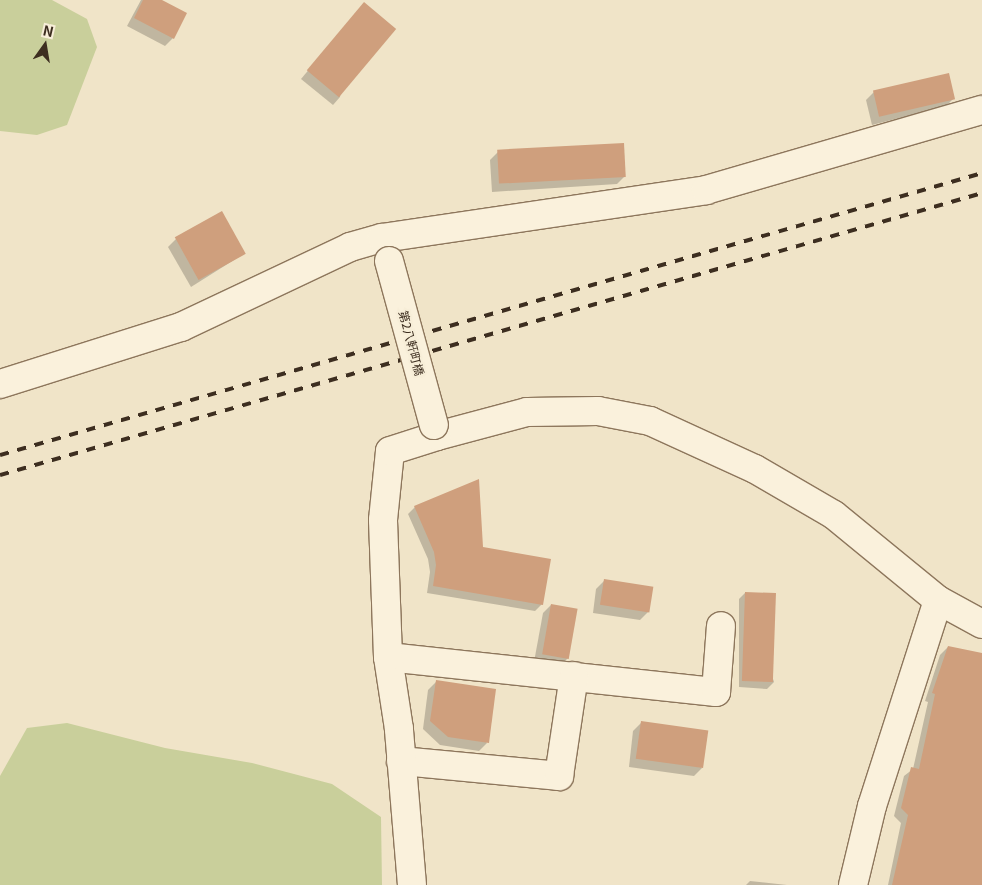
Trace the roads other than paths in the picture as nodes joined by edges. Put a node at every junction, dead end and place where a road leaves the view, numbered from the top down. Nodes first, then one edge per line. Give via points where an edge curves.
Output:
1 (982, 110) edge
2 (386, 250) junction
3 (0, 384) edge
4 (435, 430) junction
5 (938, 600) junction
6 (982, 624) edge
7 (721, 626) dead end
8 (388, 657) junction
9 (574, 676) junction
10 (401, 761) junction
11 (412, 885) edge
12 (853, 885) edge

1 - 2 street via 706,190
2 - 3 street via 350,247 181,327
2 - 4 street, 第2八軒町橋, bridge
4 - 5 street via 527,412 598,411 650,420 755,469 834,516
4 - 8 street via 390,451 383,520
5 - 6 street
5 - 12 street via 872,806
7 - 9 street via 716,692
8 - 9 street
8 - 10 street
9 - 10 street via 559,776
10 - 11 street

